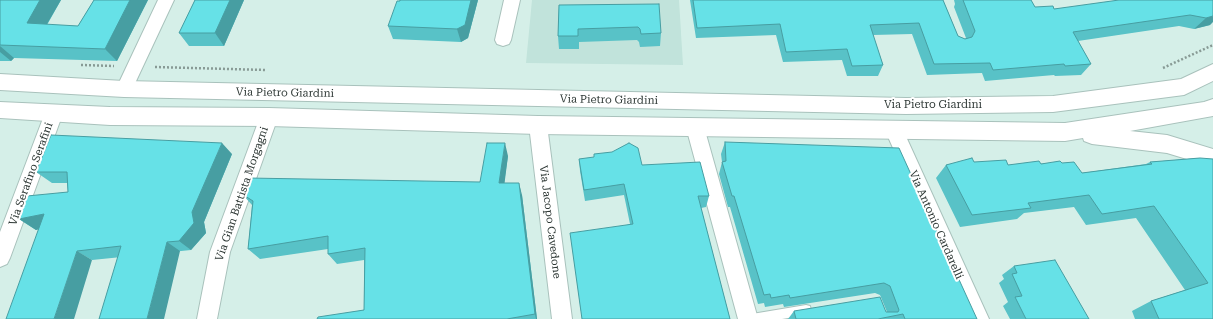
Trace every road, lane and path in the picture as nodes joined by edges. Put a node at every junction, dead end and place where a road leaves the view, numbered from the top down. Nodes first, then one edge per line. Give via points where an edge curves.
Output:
1 (166, 0) edge
2 (512, 0) edge
3 (503, 40) dead end
4 (1213, 44) edge
5 (1157, 71) dead end
6 (1213, 72) edge
7 (0, 82) edge
8 (1184, 87) junction
9 (124, 89) junction
10 (0, 110) edge
11 (54, 113) junction
12 (1211, 113) edge
13 (269, 117) junction
14 (538, 125) junction
15 (695, 127) junction
16 (894, 130) junction
17 (1065, 132) junction
18 (1213, 158) edge
19 (0, 258) edge
20 (813, 309) edge
21 (207, 319) edge
22 (562, 319) edge
23 (748, 319) edge
24 (752, 319) edge
25 (979, 319) edge

1 - 9 street
2 - 3 street
4 - 5 path
6 - 8 street, Via Pietro Giardini
7 - 9 street, Via Pietro Giardini
8 - 9 street, Via Pietro Giardini via 1053,104 914,106
8 - 12 street
10 - 11 street
11 - 13 street
11 - 19 street, Via Serafino Serafini
12 - 17 street
13 - 14 street
13 - 21 street, Via Gian Battista Morgagni via 220,252
14 - 15 street
14 - 22 street, Via Jacopo Cavedone
15 - 16 street
15 - 23 street
16 - 17 street
16 - 25 street, Via Antonio Cardarelli
17 - 18 street via 1166,144
20 - 24 lane

